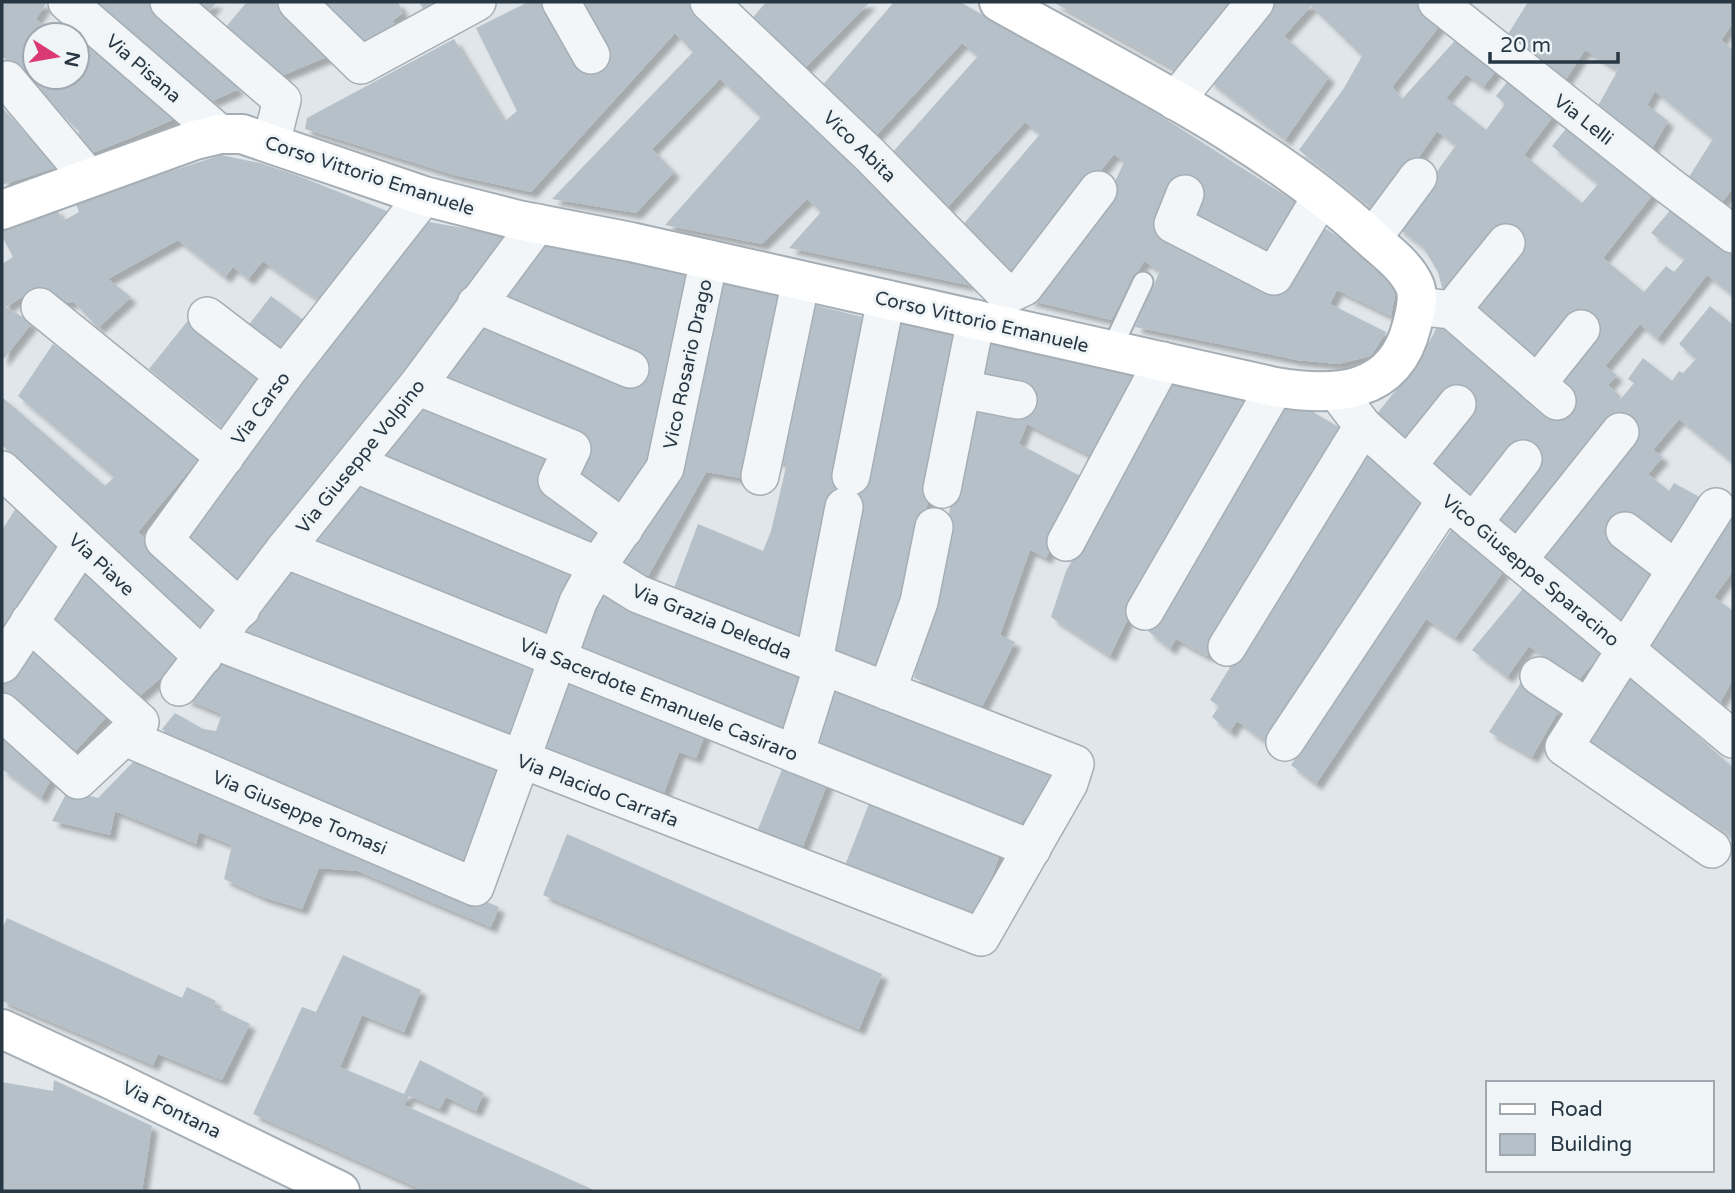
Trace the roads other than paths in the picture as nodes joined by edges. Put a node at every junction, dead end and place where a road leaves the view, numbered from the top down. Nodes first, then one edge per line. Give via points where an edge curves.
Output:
1 (67, 2) edge
2 (169, 2) edge
3 (297, 2) edge
4 (477, 2) edge
5 (562, 2) edge
6 (709, 2) edge
7 (999, 2) edge
8 (1255, 2) edge
9 (1437, 2) edge
10 (591, 55) dead end
11 (7, 80) dead end
12 (1175, 101) junction
13 (220, 134) junction
14 (271, 144) junction
15 (1418, 177) dead end
16 (89, 178) junction
17 (1098, 190) dead end
18 (1185, 194) dead end
19 (424, 196) junction
20 (1321, 197) junction
21 (2, 210) edge
22 (538, 223) junction
23 (1733, 234) edge
24 (1372, 239) junction
25 (1506, 243) dead end
26 (709, 259) junction
27 (801, 280) junction
28 (1143, 282) dead end
29 (886, 299) junction
30 (476, 304) junction
31 (40, 307) dead end
32 (1434, 308) junction
33 (995, 313) junction
34 (207, 316) dead end
35 (1581, 329) dead end
36 (1111, 350) junction
37 (1163, 361) junction
38 (630, 369) dead end
39 (284, 375) junction
40 (417, 386) junction
41 (1275, 387) junction
42 (962, 388) junction
43 (1337, 392) junction
44 (1018, 400) dead end
45 (1457, 404) dead end
46 (1363, 426) junction
47 (1620, 432) dead end
48 (225, 457) junction
49 (1523, 459) dead end
50 (355, 464) junction
51 (1408, 465) junction
52 (2, 470) edge
53 (760, 476) dead end
54 (942, 489) dead end
55 (1716, 507) dead end
56 (1459, 511) junction
57 (934, 527) dead end
58 (624, 529) junction
59 (1625, 531) dead end
60 (1066, 542) dead end
61 (81, 545) junction
62 (285, 549) junction
63 (1518, 561) junction
64 (597, 567) junction
65 (1675, 569) junction
66 (241, 609) junction
67 (1145, 611) dead end
68 (29, 622) junction
69 (1227, 647) dead end
70 (1625, 648) junction
71 (209, 649) junction
72 (557, 658) junction
73 (818, 663) junction
74 (2, 664) edge
75 (1539, 676) dead end
76 (179, 687) dead end
77 (887, 691) junction
78 (1588, 708) junction
79 (2, 712) edge
80 (132, 729) junction
81 (1733, 738) edge
82 (1284, 742) dead end
83 (795, 754) junction
84 (519, 759) junction
85 (1032, 849) junction
86 (1712, 849) dead end
87 (475, 887) joint
88 (2, 1029) edge
89 (341, 1191) edge

1 - 13 street, Via Pisana
2 - 14 street via 282,100
3 - 4 street via 361,65
5 - 10 street
6 - 33 street, Vico Abita via 872,156
7 - 12 street, Corso Vittorio Emanuele
8 - 12 street
9 - 23 street, Via Lelli
11 - 16 street
12 - 20 street, Corso Vittorio Emanuele via 1271,158
13 - 14 street, Corso Vittorio Emanuele via 242,134
13 - 16 street, Corso Vittorio Emanuele
14 - 19 street, Corso Vittorio Emanuele
15 - 24 street
16 - 21 street, Corso Vittorio Emanuele
17 - 33 street via 1024,287
18 - 20 street via 1173,224 1274,276
19 - 22 street, Corso Vittorio Emanuele
19 - 39 street, Via Carso
20 - 24 street, Corso Vittorio Emanuele
22 - 26 street, Corso Vittorio Emanuele
22 - 30 street, Via Giuseppe Volpino
24 - 32 street, Corso Vittorio Emanuele via 1406,270
25 - 32 street
26 - 27 street, Corso Vittorio Emanuele
26 - 58 street, Vico Rosario Drago via 665,468
27 - 29 street, Corso Vittorio Emanuele
27 - 53 street
28 - 36 lane
29 - 33 street, Corso Vittorio Emanuele
29 - 73 street
30 - 38 street
30 - 40 street, Via Giuseppe Volpino
31 - 48 street
32 - 35 street via 1547,393
32 - 43 street, Corso Vittorio Emanuele via 1385,373 1363,387
33 - 36 street, Corso Vittorio Emanuele
33 - 42 street
34 - 39 street
36 - 37 street, Corso Vittorio Emanuele
37 - 41 street, Corso Vittorio Emanuele
37 - 60 street
39 - 48 street, Via Carso
40 - 50 street, Via Giuseppe Volpino
40 - 58 street via 572,449 557,480
41 - 43 street, Corso Vittorio Emanuele
41 - 67 street
42 - 44 street
42 - 54 street
43 - 46 street, Vico Giuseppe Sparacino
45 - 51 street
46 - 51 street, Vico Giuseppe Sparacino
46 - 69 street
47 - 63 street
48 - 66 street, Via Carso via 164,540
49 - 56 street
50 - 62 street, Via Giuseppe Volpino
50 - 64 street, Via Grazia Deledda
51 - 56 street, Vico Giuseppe Sparacino
52 - 61 street, Via Piave
55 - 65 street
56 - 63 street, Vico Giuseppe Sparacino
56 - 82 street
57 - 77 street via 919,602
58 - 64 street, Vico Rosario Drago
59 - 65 street
61 - 68 street
61 - 71 street, Via Piave
62 - 66 street, Via Giuseppe Volpino
62 - 72 street, Via Sacerdote Emanuele Casiraro
63 - 70 street, Vico Giuseppe Sparacino
64 - 72 street, Vico Rosario Drago
64 - 73 street, Via Grazia Deledda via 638,594
65 - 70 street
66 - 71 street, Via Giuseppe Volpino
68 - 74 street
68 - 80 street, Via Giuseppe Tomasi
70 - 78 street
70 - 81 street, Vico Giuseppe Sparacino
71 - 76 street, Via Giuseppe Volpino
71 - 84 street, Via Placido Carrafa
72 - 83 street, Via Sacerdote Emanuele Casiraro
72 - 84 street, Vico Rosario Drago
73 - 77 street, Via Grazia Deledda
73 - 83 street
75 - 78 street
77 - 85 street, Via Grazia Deledda via 1075,764
78 - 86 street via 1564,747
79 - 80 street via 78,780
80 - 87 street, Via Giuseppe Tomasi
83 - 85 street, Via Sacerdote Emanuele Casiraro
84 - 85 street, Via Placido Carrafa via 981,937
84 - 87 street, Vico Rosario Drago
88 - 89 street, Via Fontana

